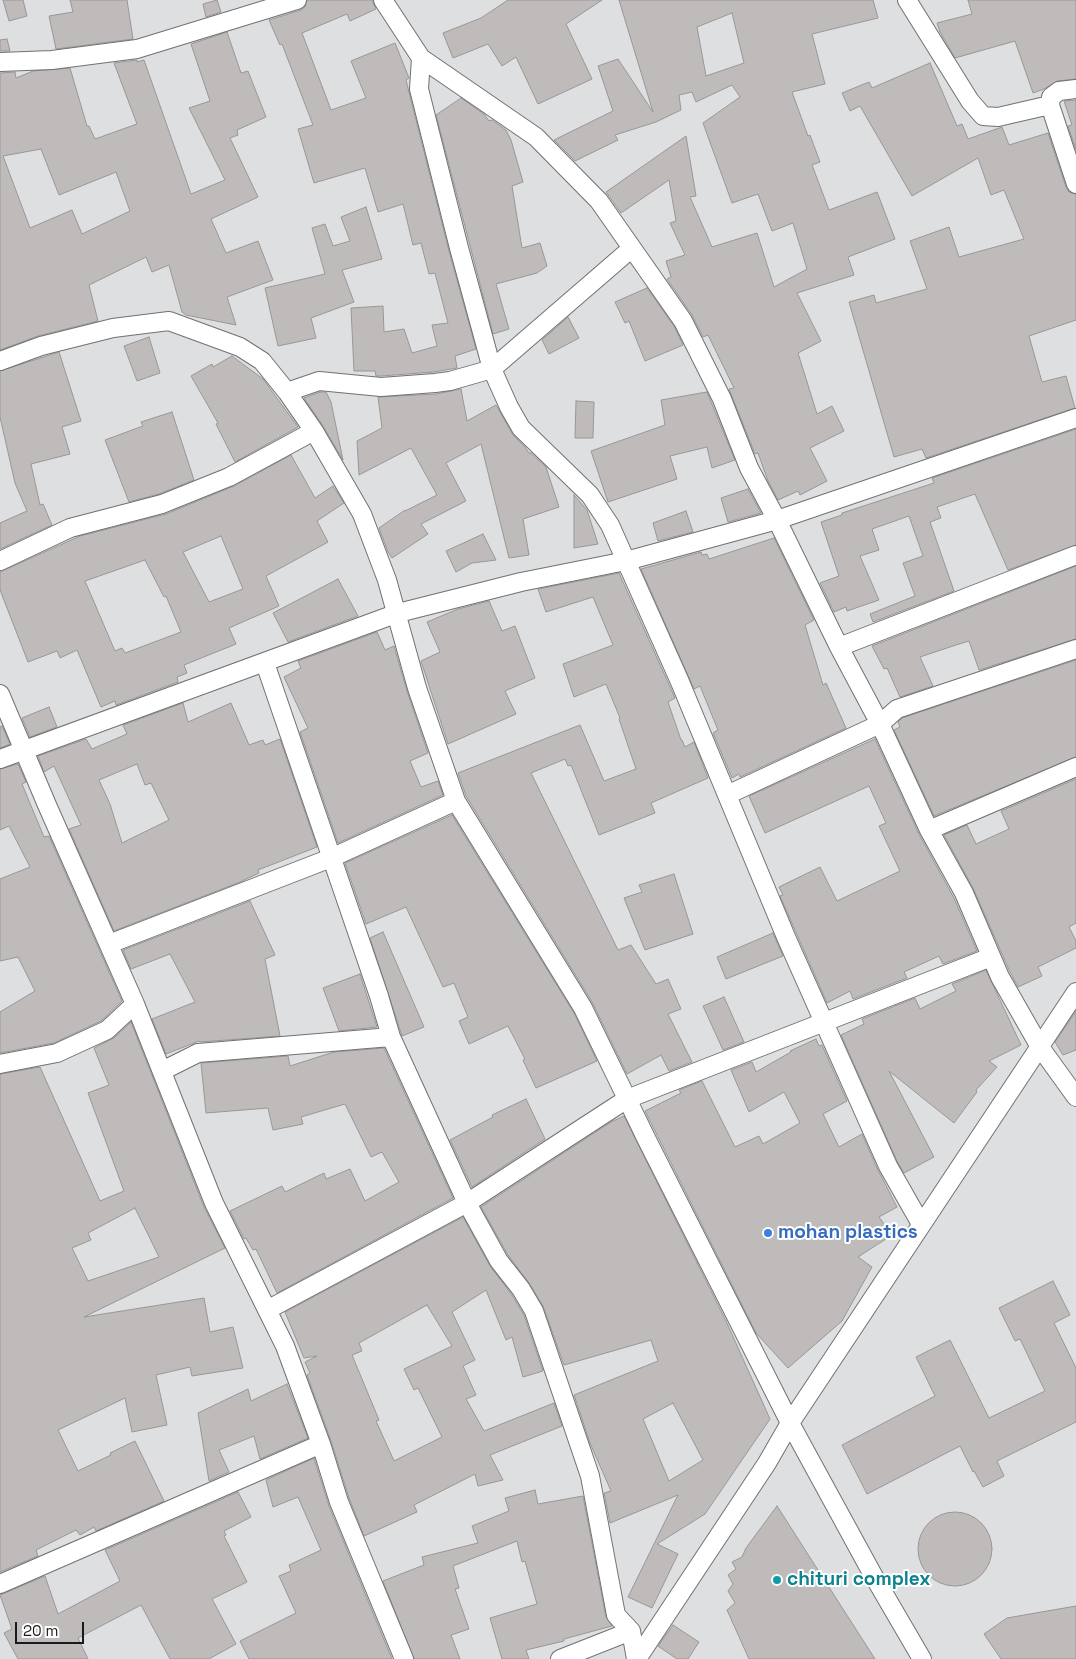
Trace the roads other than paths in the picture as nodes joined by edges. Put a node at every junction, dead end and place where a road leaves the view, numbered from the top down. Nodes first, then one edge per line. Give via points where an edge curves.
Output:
1 (298, 0) edge
2 (384, 0) edge
3 (907, 0) edge
4 (421, 58) junction
5 (0, 62) edge
6 (1076, 89) edge
7 (1050, 105) junction
8 (1076, 184) edge
9 (632, 248) junction
10 (0, 361) edge
11 (492, 369) junction
12 (287, 392) junction
13 (1076, 418) edge
14 (314, 431) junction
15 (777, 520) junction
16 (1076, 555) edge
17 (0, 561) edge
18 (626, 561) junction
19 (398, 613) junction
20 (839, 647) junction
21 (1076, 649) edge
22 (265, 663) junction
23 (0, 694) edge
24 (880, 724) junction
25 (24, 750) junction
26 (0, 759) edge
27 (1076, 767) edge
28 (727, 795) junction
29 (456, 801) junction
30 (929, 830) junction
31 (331, 858) junction
32 (109, 944) junction
33 (991, 957) junction
34 (1076, 992) edge
35 (135, 1004) junction
36 (824, 1023) junction
37 (391, 1037) junction
38 (1040, 1047) junction
39 (0, 1064) edge
40 (162, 1071) junction
41 (1076, 1097) edge
42 (627, 1099) junction
43 (467, 1202) junction
44 (921, 1224) junction
45 (268, 1310) junction
46 (790, 1423) junction
47 (321, 1444) junction
48 (0, 1584) edge
49 (631, 1631) junction
50 (404, 1659) edge
51 (560, 1659) edge
52 (636, 1659) edge
53 (922, 1659) edge

1 - 5 street via 137,49 52,60
2 - 4 street
3 - 7 street via 970,101 983,116 998,117
4 - 9 street via 536,137 599,201
4 - 11 street via 419,89
6 - 7 street via 1059,91 1052,97
7 - 8 street
9 - 11 street
9 - 15 street via 683,321 722,399 749,468
10 - 12 street via 41,346 113,328 169,321 240,347 262,361
11 - 12 street via 435,384 381,387 319,381
11 - 18 street via 522,428 590,495 610,525
12 - 14 street
13 - 15 street
14 - 17 street via 229,477 162,504 70,528
14 - 19 street via 362,514
15 - 18 street
15 - 20 street
16 - 20 street
18 - 19 street via 521,582
18 - 28 street
19 - 22 street
19 - 29 street via 417,688
20 - 24 street
21 - 24 street via 897,709
22 - 25 street
22 - 31 street
23 - 25 street
24 - 28 street
24 - 30 street
25 - 26 street
25 - 32 street
27 - 30 street
28 - 36 street
29 - 31 street
29 - 42 street via 583,1008
30 - 33 street via 964,893
31 - 32 street
31 - 37 street
32 - 35 street
33 - 36 street
33 - 38 street
34 - 38 street
35 - 39 street via 107,1030 57,1053
35 - 40 street
36 - 42 street
36 - 44 street via 888,1166
37 - 40 street via 198,1053
37 - 43 street
38 - 41 street
38 - 44 street
40 - 45 street via 214,1203
42 - 43 street
42 - 46 street
43 - 45 street
43 - 49 street via 499,1261 534,1312 590,1476 616,1615
44 - 46 street
45 - 47 street via 285,1346
46 - 52 street via 767,1463
46 - 53 street
47 - 48 street
47 - 50 street via 339,1502
49 - 51 street
49 - 52 street

